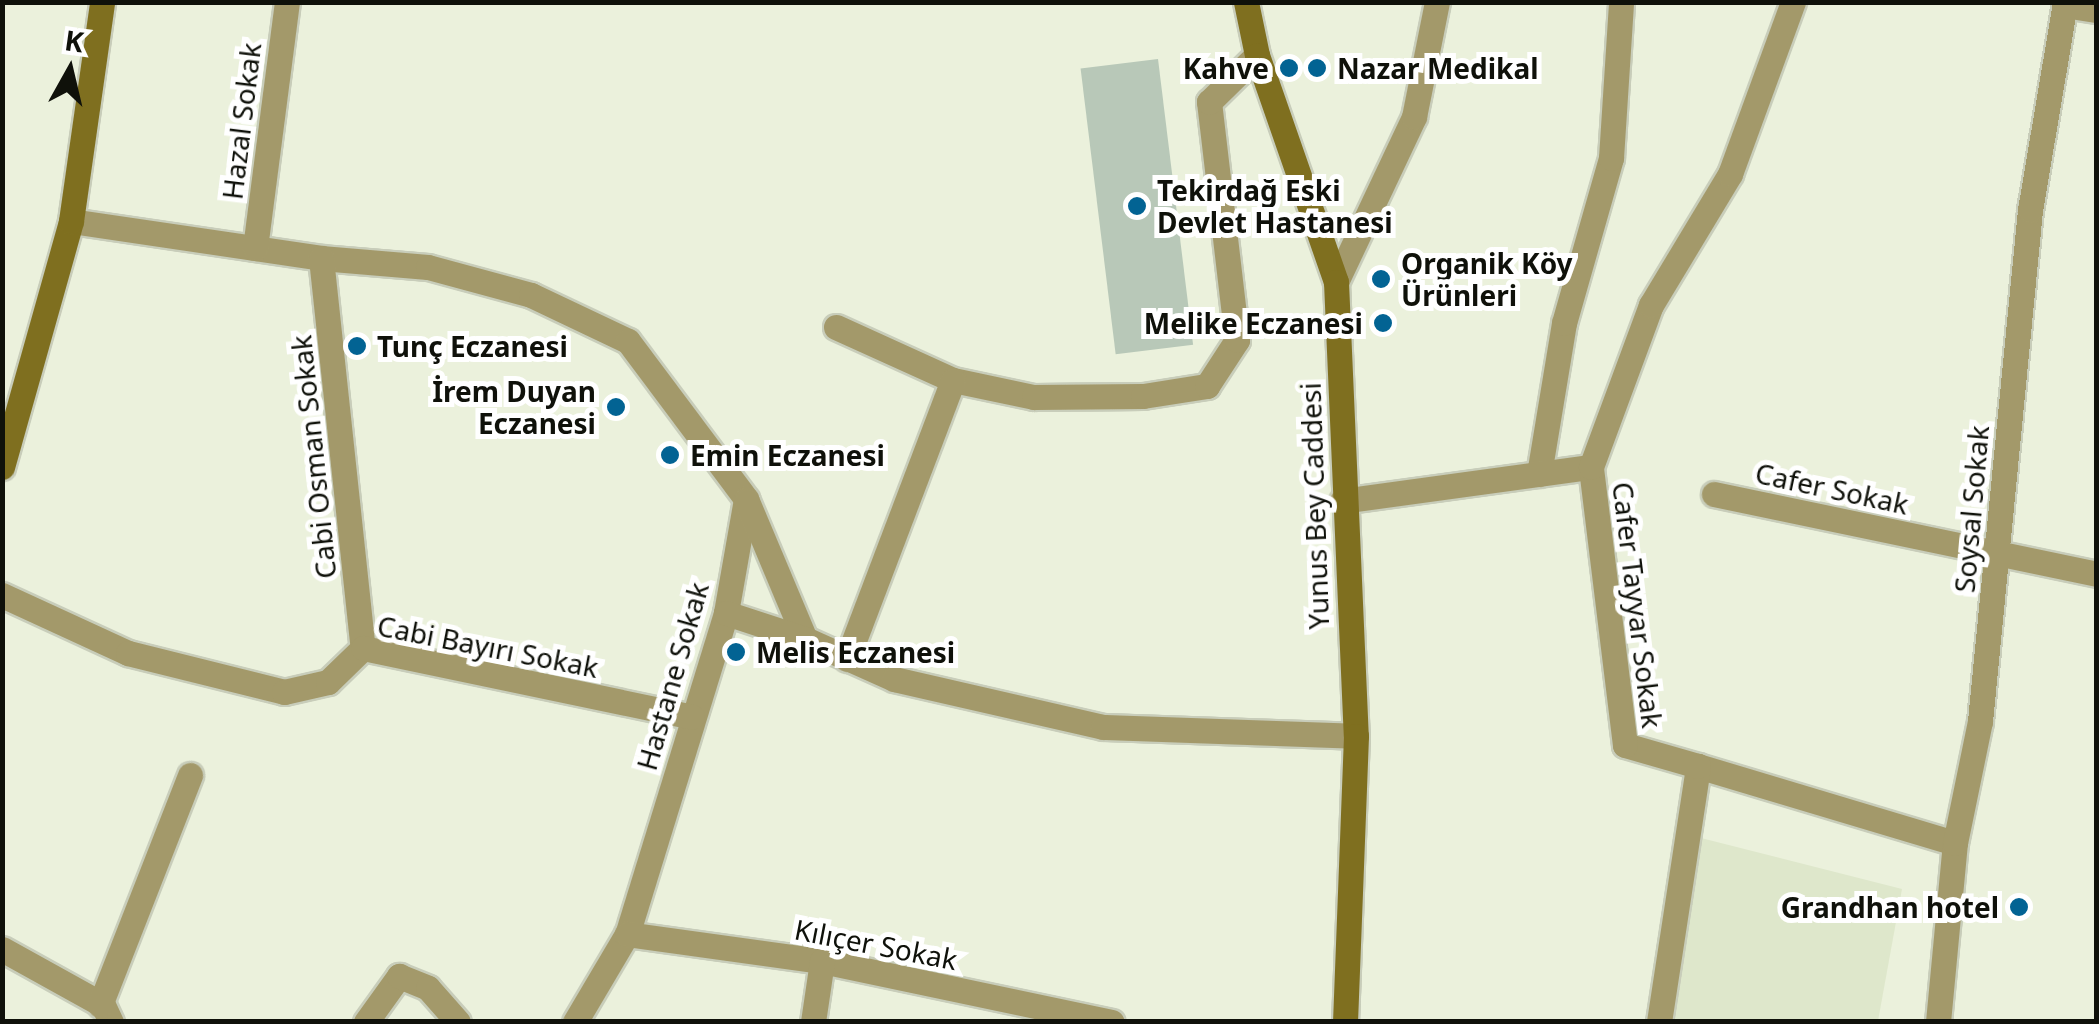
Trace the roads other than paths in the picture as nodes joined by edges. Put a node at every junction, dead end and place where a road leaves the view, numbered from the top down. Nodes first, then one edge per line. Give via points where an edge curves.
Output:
1 (102, 2) edge
2 (286, 2) edge
3 (1246, 2) edge
4 (1255, 2) edge
5 (1437, 2) edge
6 (1621, 2) edge
7 (1793, 2) edge
8 (2065, 4) edge
9 (2096, 10) edge
10 (1255, 43) junction
11 (71, 222) junction
12 (255, 248) junction
13 (322, 258) junction
14 (1336, 282) junction
15 (836, 327) dead end
16 (953, 380) junction
17 (1591, 466) junction
18 (2, 467) edge
19 (1539, 474) junction
20 (1714, 494) dead end
21 (746, 499) junction
22 (1342, 502) junction
23 (1997, 553) junction
24 (2096, 574) edge
25 (2, 595) edge
26 (726, 613) junction
27 (805, 639) junction
28 (364, 648) junction
29 (847, 659) junction
30 (692, 717) junction
31 (1356, 736) junction
32 (1698, 766) junction
33 (190, 775) dead end
34 (1955, 842) junction
35 (627, 934) junction
36 (2, 948) edge
37 (822, 962) junction
38 (106, 1013) edge
39 (1038, 1015) edge
40 (366, 1022) edge
41 (458, 1022) edge
42 (575, 1022) edge
43 (813, 1022) edge
44 (1112, 1022) edge
45 (1345, 1022) edge
46 (1658, 1022) edge
47 (1938, 1022) edge

1 - 11 street
2 - 12 street, Hazal Sokak
3 - 10 street, Yunus Bey Caddesi
4 - 10 street
5 - 14 street via 1414,117
6 - 19 street via 1611,158 1564,323
7 - 17 street, Cafer Tayyar Sokak via 1730,174 1651,305
8 - 9 street
8 - 23 street, Soysal Sokak via 2030,210
10 - 14 street, Yunus Bey Caddesi
10 - 16 street via 1208,102 1237,340 1207,386 1142,396 1034,398
11 - 12 street
11 - 18 street
12 - 13 street
13 - 21 street via 428,266 531,295 628,342
13 - 28 street, Cabi Osman Sokak
14 - 22 street, Yunus Bey Caddesi
15 - 16 street
16 - 29 street
17 - 19 street
17 - 32 street, Cafer Tayyar Sokak via 1624,745
19 - 22 street
20 - 23 street, Cafer Sokak
21 - 26 street, Hastane Sokak
21 - 27 street
22 - 31 street, Yunus Bey Caddesi
23 - 24 street, Cafer Sokak
23 - 34 street, Soysal Sokak via 1980,721
25 - 28 street, Cabi Bayırı Sokak via 128,654 284,692 328,682
26 - 27 street
26 - 30 street, Hastane Sokak
27 - 29 street
28 - 30 street, Cabi Bayırı Sokak
29 - 31 street via 894,680 1103,727
30 - 35 street, Hastane Sokak
31 - 45 street, Yunus Bey Caddesi
32 - 34 street
32 - 46 street
33 - 38 street
34 - 47 street, Soysal Sokak
35 - 37 street, Kılıçer Sokak
35 - 42 street, Hastane Sokak
36 - 38 street
37 - 39 street, Kılıçer Sokak
37 - 43 street
39 - 44 street, Kılıçer Sokak
40 - 41 street via 399,976 428,988

